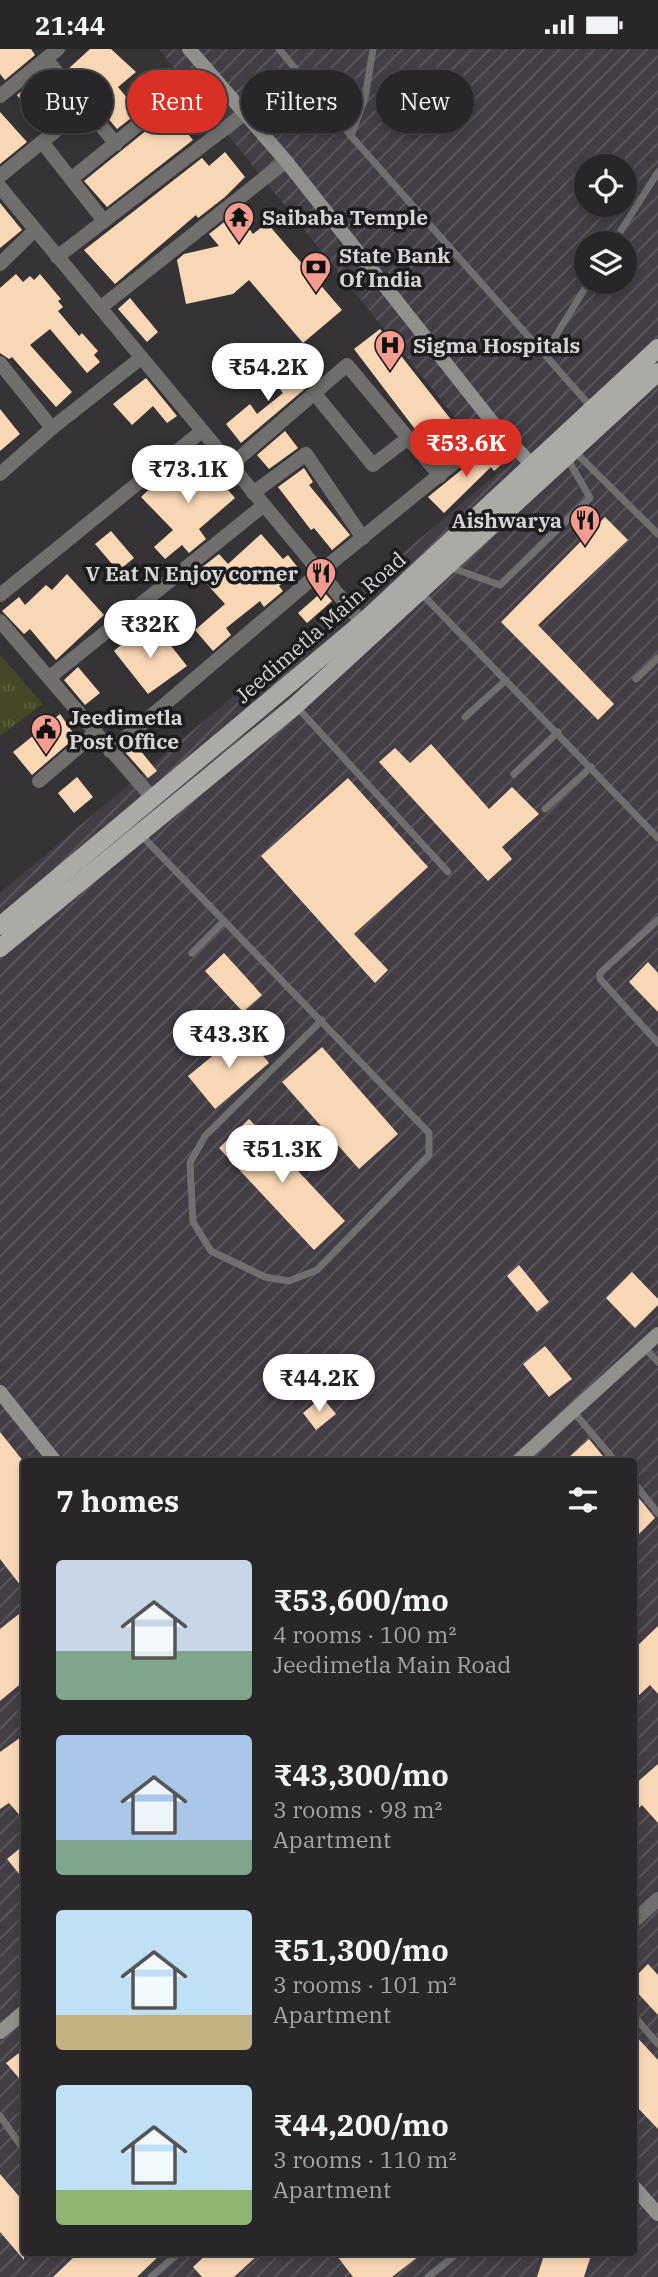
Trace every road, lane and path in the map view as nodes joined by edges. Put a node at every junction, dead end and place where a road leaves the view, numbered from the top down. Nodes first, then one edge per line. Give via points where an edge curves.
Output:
1 (58, 49) edge
2 (189, 49) edge
3 (279, 49) edge
4 (373, 49) edge
5 (46, 59) junction
6 (207, 69) junction
7 (55, 70) edge
8 (0, 96) edge
9 (241, 109) edge
10 (241, 115) edge
11 (53, 133) edge
12 (107, 133) edge
13 (262, 133) edge
14 (351, 136) junction
15 (42, 142) junction
16 (116, 144) junction
17 (286, 161) junction
18 (658, 172) edge
19 (0, 176) edge
20 (71, 179) junction
21 (0, 187) edge
22 (104, 221) junction
23 (35, 230) junction
24 (621, 231) edge
25 (57, 257) junction
26 (0, 264) edge
27 (582, 294) edge
28 (100, 308) junction
29 (658, 348) edge
30 (545, 353) junction
31 (141, 358) junction
32 (0, 363) edge
33 (658, 372) edge
34 (315, 394) junction
35 (592, 408) junction
36 (52, 428) junction
37 (497, 428) junction
38 (202, 431) junction
39 (408, 438) junction
40 (569, 453) junction
41 (231, 465) junction
42 (538, 471) junction
43 (0, 474) edge
44 (440, 476) junction
45 (253, 493) junction
46 (264, 505) junction
47 (658, 534) edge
48 (363, 538) junction
49 (449, 567) junction
50 (320, 572) junction
51 (422, 593) junction
52 (0, 596) edge
53 (0, 621) edge
54 (362, 623) junction
55 (658, 658) edge
56 (50, 677) junction
57 (636, 679) dead end
58 (506, 680) junction
59 (295, 706) junction
60 (466, 717) dead end
61 (558, 732) junction
62 (94, 733) junction
63 (110, 751) junction
64 (592, 767) junction
65 (514, 774) dead end
66 (39, 781) dead end
67 (154, 800) junction
68 (545, 809) dead end
69 (141, 835) junction
70 (658, 838) edge
71 (448, 872) dead end
72 (658, 920) edge
73 (225, 921) junction
74 (0, 926) edge
75 (0, 948) edge
76 (192, 953) dead end
77 (322, 1020) junction
78 (658, 1043) edge
79 (658, 1334) edge
80 (644, 1347) junction
81 (658, 1363) edge
82 (0, 1392) edge
83 (573, 1411) junction
84 (53, 1458) edge
85 (521, 1458) edge
86 (612, 1458) edge
87 (637, 1487) edge
88 (658, 1513) edge
89 (657, 1903) edge
90 (637, 1919) edge
91 (21, 2014) edge
92 (637, 2020) edge
93 (0, 2032) edge
94 (658, 2044) edge
95 (0, 2116) edge
96 (21, 2146) edge
97 (637, 2190) edge
98 (658, 2214) edge
99 (175, 2256) edge
100 (454, 2256) edge
101 (151, 2277) edge
102 (428, 2277) edge

1 - 5 street
2 - 6 street
3 - 14 lane
4 - 14 lane via 365,98
5 - 7 street
5 - 8 street
6 - 9 street
6 - 16 street
10 - 22 street
11 - 15 street
12 - 16 street
13 - 17 street
14 - 30 lane
15 - 19 street
15 - 20 street
16 - 20 street
17 - 28 street
17 - 37 street
18 - 24 lane
20 - 22 street
21 - 23 street
22 - 25 street
23 - 25 street
23 - 26 street
25 - 28 street
27 - 30 lane
28 - 31 street
29 - 35 main road, Jeedimetla Main Road
30 - 35 lane
31 - 36 street
31 - 38 street
32 - 36 street
33 - 40 main road, Jeedimetla Main Road
34 - 39 street via 373,465
34 - 39 street via 347,365
34 - 41 street
35 - 42 main road, Jeedimetla Main Road
36 - 43 street
37 - 42 street
37 - 44 street
38 - 41 street
38 - 52 street
39 - 44 street
40 - 42 main road, Jeedimetla Main Road
40 - 47 lane
40 - 49 lane via 590,498 500,585
41 - 45 street
42 - 49 main road, Jeedimetla Main Road
42 - 54 main road, Jeedimetla Main Road
44 - 48 street
45 - 46 street
45 - 48 street via 306,454
46 - 50 street
46 - 56 street
48 - 50 street
49 - 51 main road, Jeedimetla Main Road
50 - 54 street
50 - 63 street
51 - 58 lane
51 - 59 main road, Jeedimetla Main Road
53 - 56 street
54 - 67 main road, Jeedimetla Main Road
55 - 57 lane
56 - 62 street
58 - 60 lane
58 - 61 lane
59 - 69 main road, Jeedimetla Main Road
59 - 71 lane
61 - 64 lane
61 - 65 lane
62 - 63 street
62 - 66 street
63 - 67 street
64 - 68 lane
64 - 70 lane
67 - 74 main road, Jeedimetla Main Road
69 - 73 lane
69 - 75 main road, Jeedimetla Main Road
72 - 78 lane via 600,973 600,979
73 - 76 lane
73 - 77 lane
77 - 77 lane via 205,1136 190,1163 193,1222 211,1251 265,1277 289,1281 317,1270 429,1155 428,1130
79 - 80 street
80 - 81 lane
80 - 83 street
82 - 84 street
83 - 85 street
83 - 86 lane
87 - 88 lane
89 - 90 street
91 - 93 street
92 - 94 lane
95 - 96 lane
97 - 98 street
99 - 101 lane
100 - 102 lane

